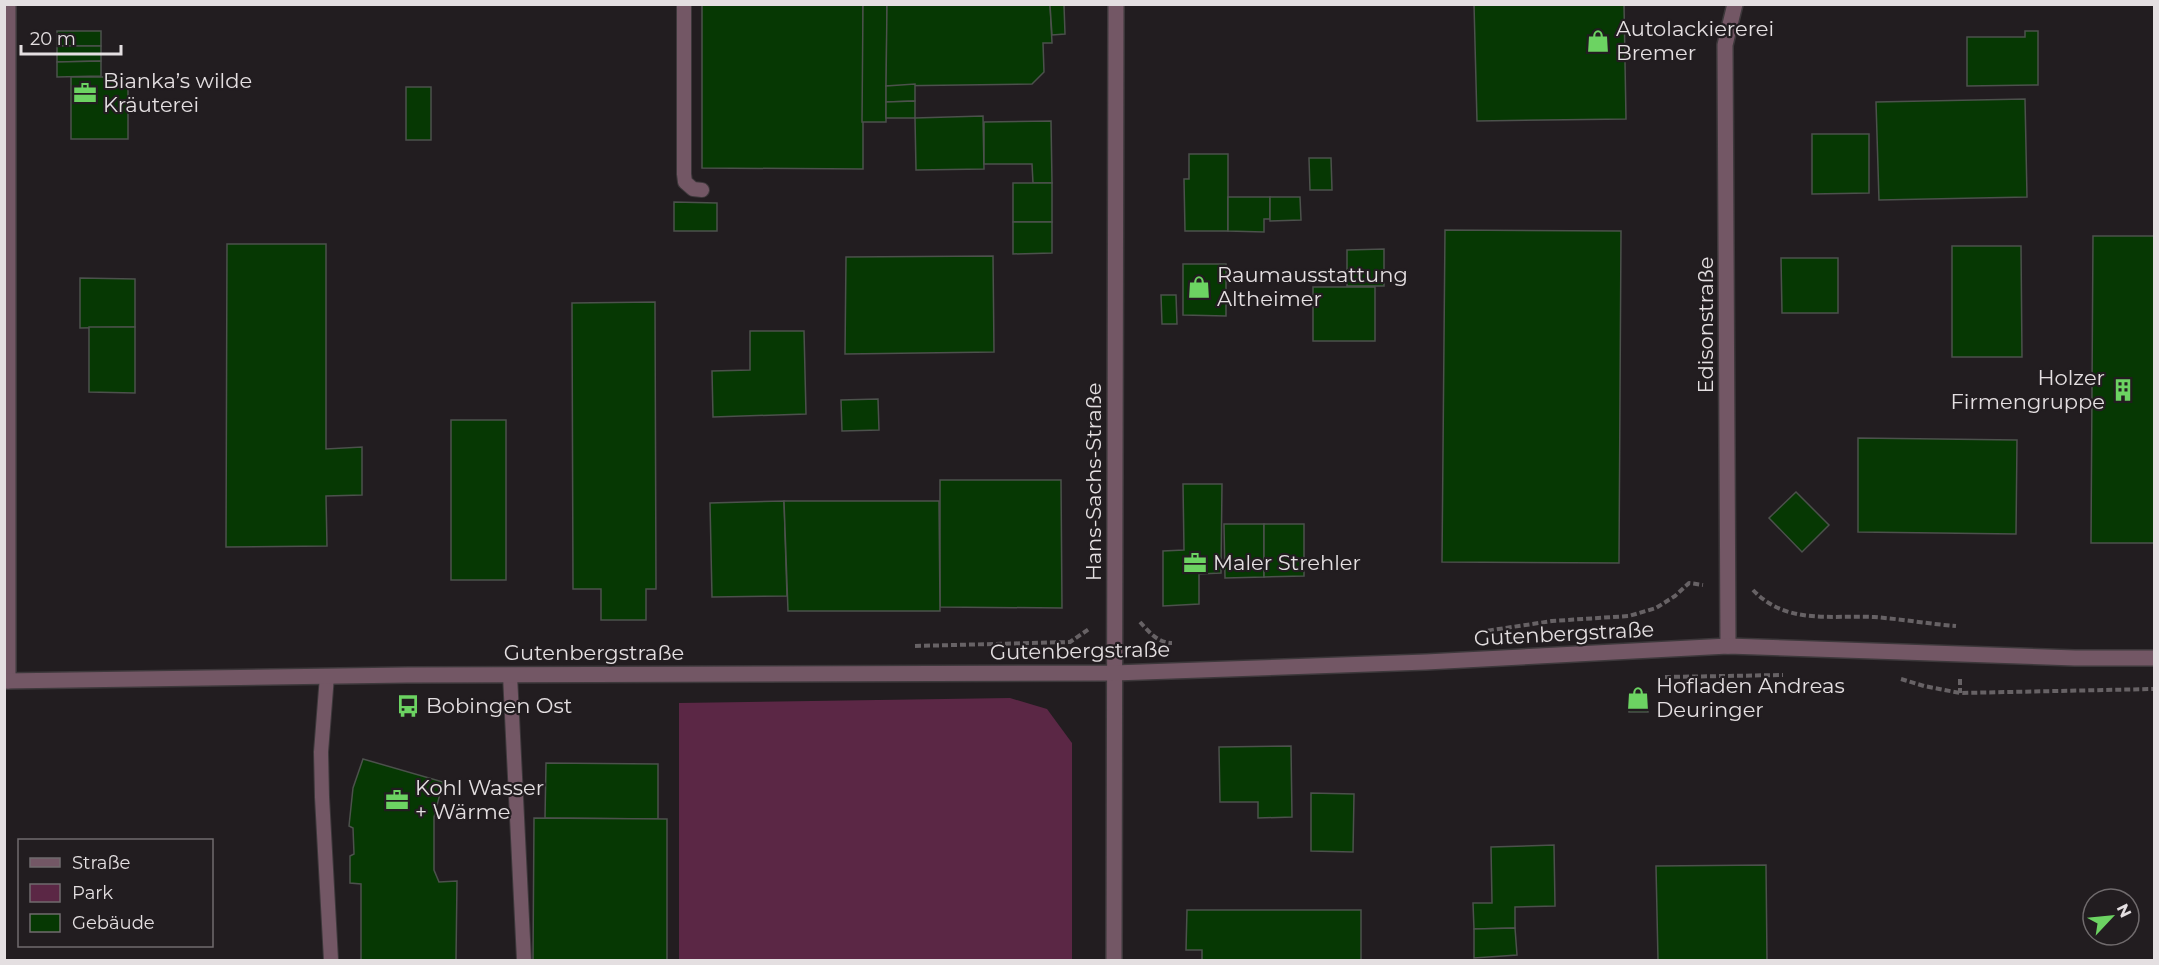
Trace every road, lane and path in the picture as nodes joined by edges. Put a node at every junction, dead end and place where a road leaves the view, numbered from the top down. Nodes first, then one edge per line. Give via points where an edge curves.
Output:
1 (8, 4) edge
2 (684, 4) edge
3 (1116, 4) edge
4 (1735, 4) edge
5 (702, 190) dead end
6 (1728, 587) junction
7 (1115, 621) junction
8 (1964, 627) dead end
9 (1468, 633) dead end
10 (1178, 644) dead end
11 (908, 646) dead end
12 (1728, 646) junction
13 (2154, 658) edge
14 (1114, 673) junction
15 (510, 675) junction
16 (1794, 675) dead end
17 (327, 676) junction
18 (1658, 677) dead end
19 (1896, 677) dead end
20 (6, 681) edge
21 (2154, 689) edge
22 (331, 960) edge
23 (524, 960) edge
24 (1114, 960) edge

1 - 20 street
2 - 5 lane via 684,174 685,182
3 - 7 street, Hans-Sachs-Straße
4 - 6 street, Edisonstraße via 1725,45
6 - 8 path via 1752,590 1764,602 1806,616 1875,617
6 - 9 path via 1689,583 1656,608 1629,616 1552,621
6 - 12 street, Edisonstraße
7 - 10 path via 1139,620 1151,635 1167,644
7 - 11 path via 1095,621 1086,633 1070,642
7 - 14 street, Hans-Sachs-Straße
12 - 13 street, Gutenbergstraße
12 - 14 street, Gutenbergstraße
14 - 15 street, Gutenbergstraße
14 - 24 street, Hans-Sachs-Straße
15 - 17 street, Gutenbergstraße
15 - 23 lane
16 - 18 path
17 - 20 street, Gutenbergstraße
17 - 22 lane via 321,752
19 - 21 path via 1960,693

